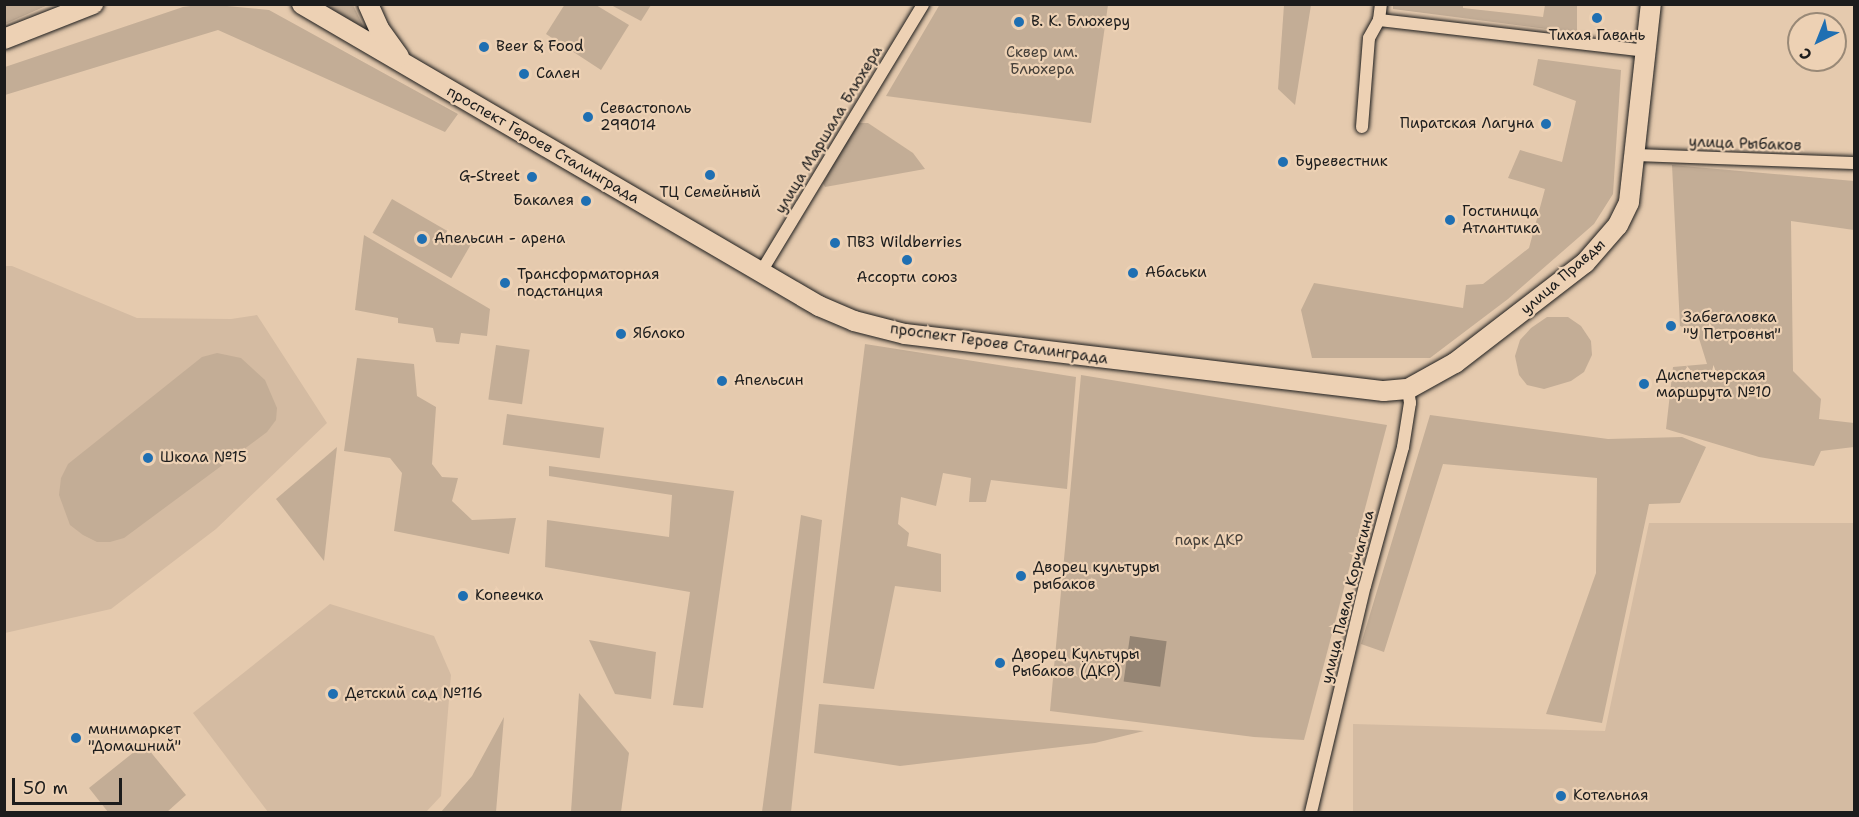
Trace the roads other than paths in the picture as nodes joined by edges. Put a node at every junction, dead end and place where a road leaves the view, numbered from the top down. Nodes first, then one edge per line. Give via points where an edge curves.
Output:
1 (93, 4) edge
2 (302, 4) edge
3 (368, 4) edge
4 (923, 4) edge
5 (1381, 4) edge
6 (1651, 4) edge
7 (1379, 20) junction
8 (4, 39) edge
9 (1646, 51) junction
10 (404, 64) junction
11 (1362, 127) dead end
12 (1635, 155) junction
13 (1854, 164) edge
14 (761, 272) junction
15 (1408, 389) junction
16 (1311, 813) edge

1 - 8 main road
2 - 10 main road, проспект Героев Сталинграда
3 - 10 main road, проспект Героев Сталинграда via 379,29
4 - 14 street, улица Маршала Блюхера
5 - 7 street
6 - 9 main road, улица Правды
7 - 9 street
7 - 11 street via 1369,38
9 - 12 main road, улица Правды
10 - 14 main road, проспект Героев Сталинграда
12 - 13 street, улица Рыбаков
12 - 15 main road, улица Правды via 1629,202 1607,240 1504,327 1455,363
14 - 15 main road, проспект Героев Сталинграда via 819,306 854,321 905,333 1295,382 1384,391
15 - 16 street, улица Павла Корчагина via 1403,447

